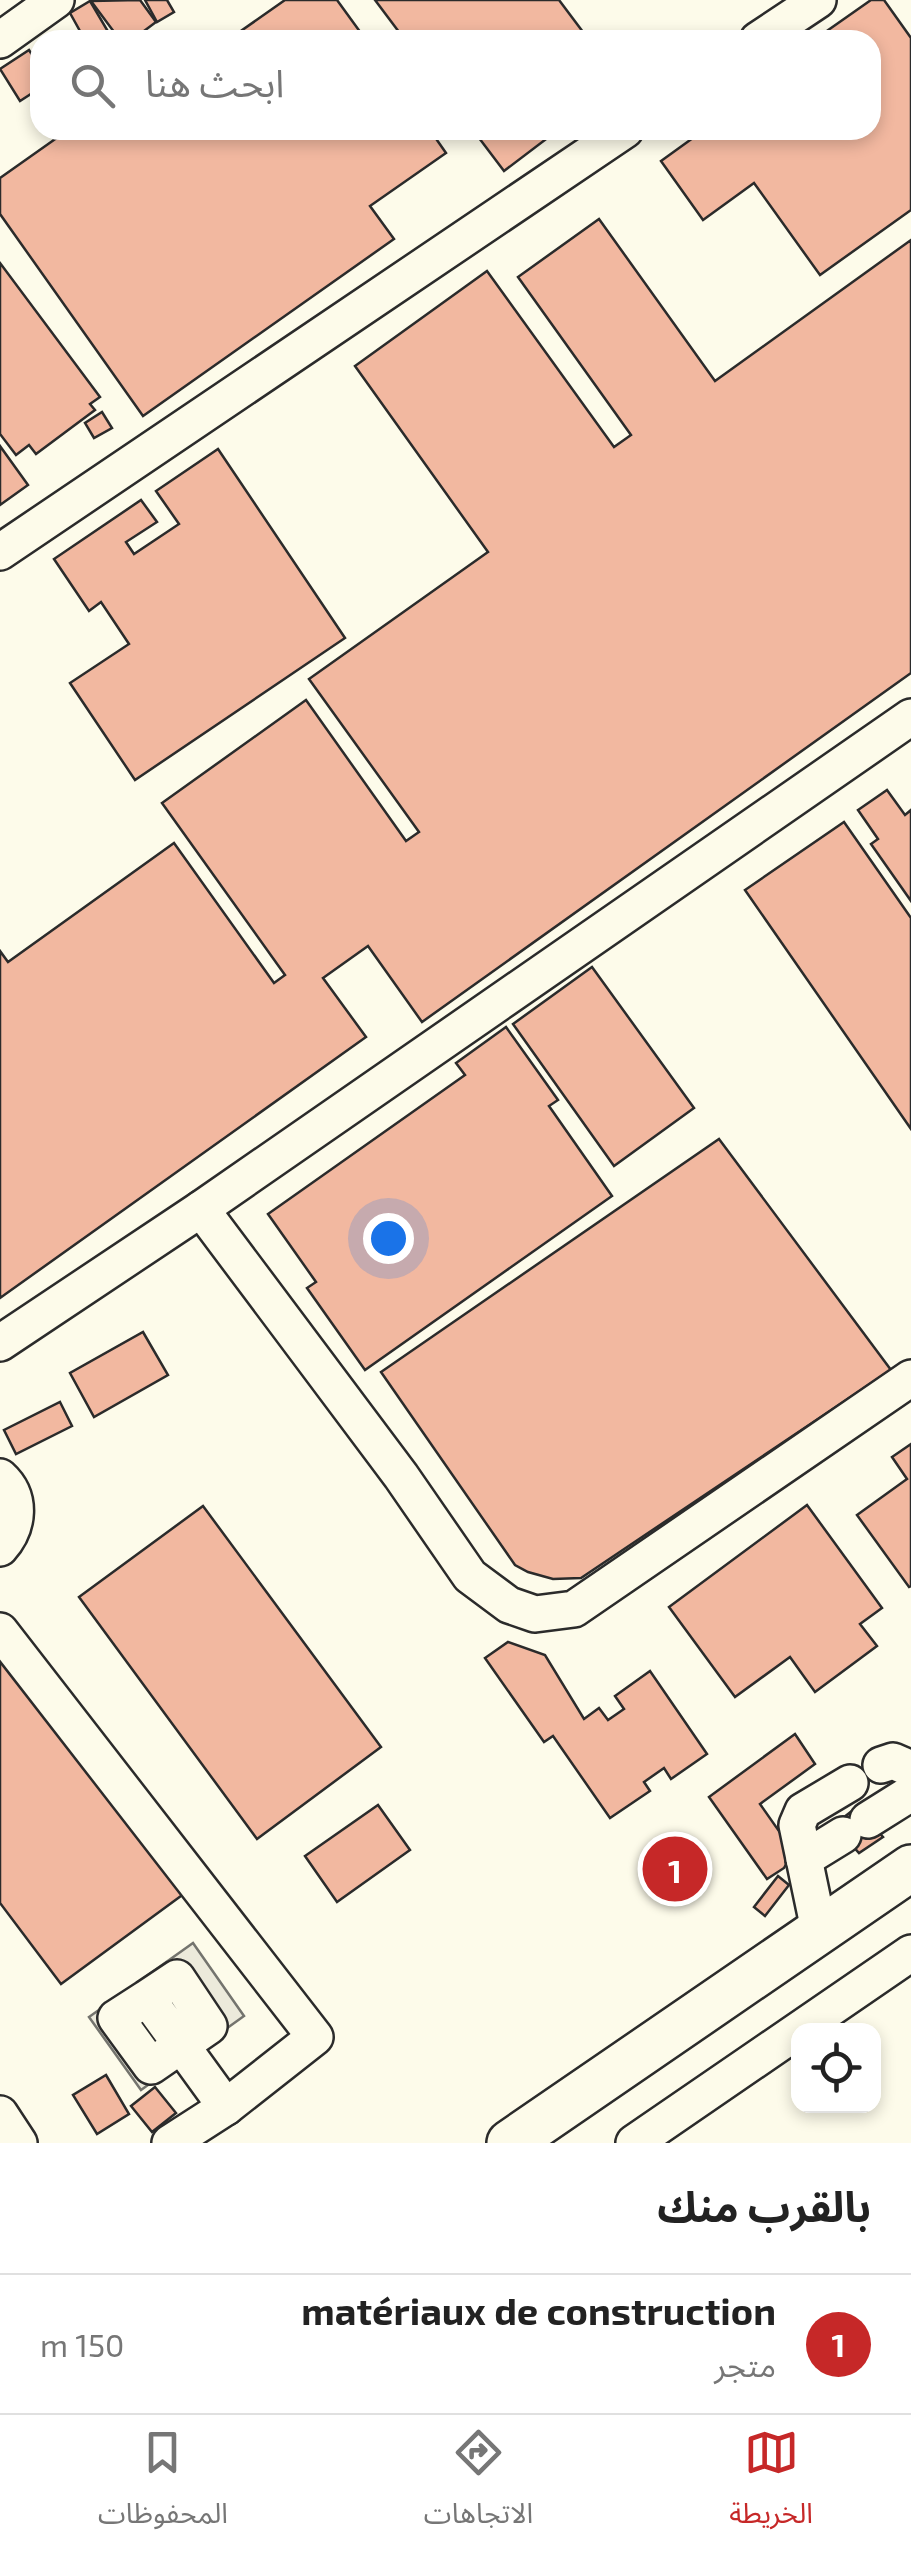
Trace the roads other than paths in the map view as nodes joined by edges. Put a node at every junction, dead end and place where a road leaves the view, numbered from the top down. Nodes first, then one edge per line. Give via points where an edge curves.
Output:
1 (56, 0) edge
2 (818, 0) edge
3 (773, 30) edge
4 (0, 40) edge
5 (610, 140) edge
6 (0, 552) edge
7 (911, 717) edge
8 (200, 1210) junction
9 (0, 1343) edge
10 (911, 1378) edge
11 (0, 1477) edge
12 (0, 1548) edge
13 (0, 1631) edge
14 (850, 1784) dead end
15 (911, 1794) edge
16 (804, 1859) junction
17 (911, 1868) edge
18 (818, 1930) junction
19 (911, 1952) edge
20 (147, 1998) dead end
21 (226, 2107) junction
22 (0, 2114) edge
23 (19, 2143) edge
24 (170, 2143) edge
25 (510, 2143) edge
26 (634, 2143) edge

1 - 4 street
2 - 3 street
5 - 6 street
7 - 8 street
8 - 9 street
8 - 10 street via 470,1576 509,1605 535,1614 574,1609
11 - 12 street via 15,1501 16,1520
13 - 21 street via 315,2038
14 - 16 street via 799,1818
15 - 16 street
16 - 18 street
17 - 18 main road
18 - 25 main road
19 - 26 street
20 - 21 street via 176,1978 209,2026 181,2044
21 - 24 street
22 - 23 street

